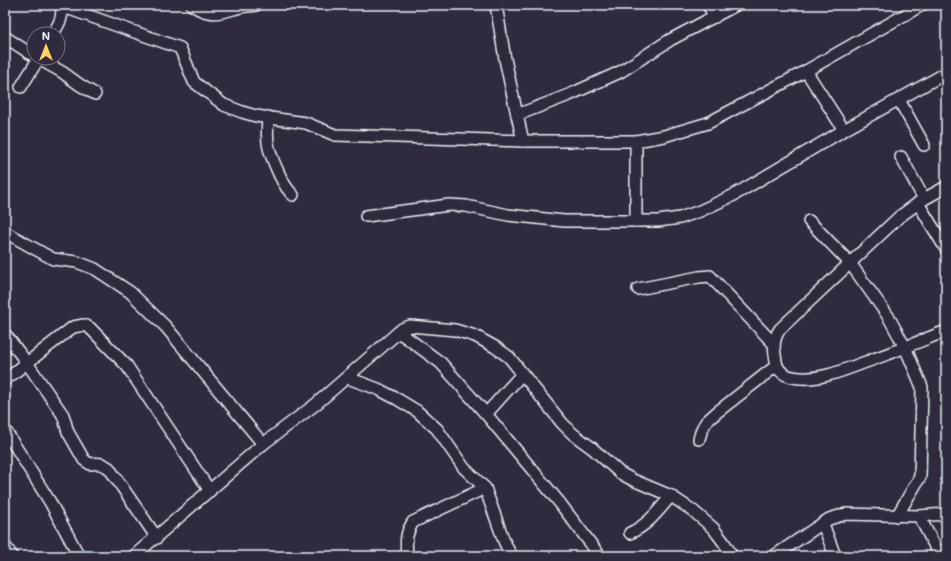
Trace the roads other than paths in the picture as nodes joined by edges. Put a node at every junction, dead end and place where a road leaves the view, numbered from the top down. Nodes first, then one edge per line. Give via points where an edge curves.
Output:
1 (61, 5) edge
2 (192, 5) edge
3 (256, 5) edge
4 (496, 5) edge
5 (708, 5) edge
6 (736, 5) edge
7 (922, 5) edge
8 (715, 17) junction
9 (58, 26) edge
10 (5, 38) edge
11 (26, 51) edge
12 (33, 66) edge
13 (51, 66) edge
14 (806, 71) junction
15 (946, 74) edge
16 (21, 87) dead end
17 (95, 94) dead end
18 (899, 100) junction
19 (517, 116) junction
20 (268, 117) junction
21 (844, 130) junction
22 (523, 141) junction
23 (636, 141) junction
24 (924, 145) dead end
25 (901, 157) dead end
26 (946, 187) edge
27 (293, 195) dead end
28 (921, 201) junction
29 (366, 216) dead end
30 (809, 220) dead end
31 (636, 221) junction
32 (5, 232) edge
33 (946, 249) edge
34 (850, 263) junction
35 (638, 289) dead end
36 (946, 331) edge
37 (399, 332) junction
38 (5, 334) edge
39 (774, 344) junction
40 (905, 348) junction
41 (28, 364) junction
42 (776, 366) junction
43 (522, 374) junction
44 (348, 378) junction
45 (5, 380) edge
46 (486, 414) junction
47 (5, 430) edge
48 (699, 439) dead end
49 (263, 444) junction
50 (485, 488) junction
51 (210, 491) junction
52 (671, 496) junction
53 (946, 514) edge
54 (897, 516) junction
55 (919, 516) junction
56 (823, 524) junction
57 (630, 532) dead end
58 (157, 538) junction
59 (5, 546) edge
60 (12, 556) edge
61 (79, 556) edge
62 (134, 556) edge
63 (407, 556) edge
64 (512, 556) edge
65 (600, 556) edge
66 (732, 556) edge
67 (774, 556) edge
68 (835, 556) edge
69 (940, 556) edge

1 - 9 street via 62,13
1 - 20 street via 180,48 194,82 224,105 242,112
2 - 3 street via 216,13
4 - 19 street
5 - 8 street
6 - 8 street
7 - 14 street
8 - 19 street via 670,40 620,72
10 - 11 street
12 - 16 street
13 - 17 street
14 - 21 street
14 - 23 street via 708,123
15 - 18 street
18 - 21 street
18 - 24 street
19 - 22 street
20 - 22 street via 306,123 335,135
20 - 27 street via 267,140 271,157 285,186
21 - 31 street via 734,195 700,211 680,218
22 - 23 street
23 - 31 street
25 - 28 street
26 - 28 street
28 - 33 street
28 - 34 street via 899,217
29 - 31 street via 448,205 564,221
30 - 34 street
32 - 49 street via 53,259 77,262 95,269 130,292 166,327
34 - 39 street via 780,329
34 - 40 street via 888,316
35 - 39 street via 710,276
36 - 40 street
37 - 43 street via 405,327 417,327 455,330 475,336 509,357
37 - 44 street
37 - 46 street via 441,364
38 - 41 street
39 - 42 street
40 - 42 street via 828,375 795,378 783,373
40 - 54 street via 922,387 920,477
41 - 45 street
41 - 51 street via 73,327 84,325 90,328 127,366
41 - 58 street via 63,415 68,432 84,460 109,468
42 - 48 street via 706,422
43 - 46 street
43 - 52 street via 562,423 620,473
44 - 49 street
44 - 50 street via 378,389 417,411 437,429 464,468
46 - 65 street
47 - 61 street via 50,502
49 - 51 street
50 - 63 street via 413,522 406,541
50 - 64 street
51 - 58 street
52 - 57 street via 652,518 639,529
52 - 66 street via 713,528
53 - 55 street
54 - 55 street
54 - 56 street via 846,514 836,516
55 - 69 street
56 - 67 street
56 - 68 street
58 - 62 street
59 - 60 street

